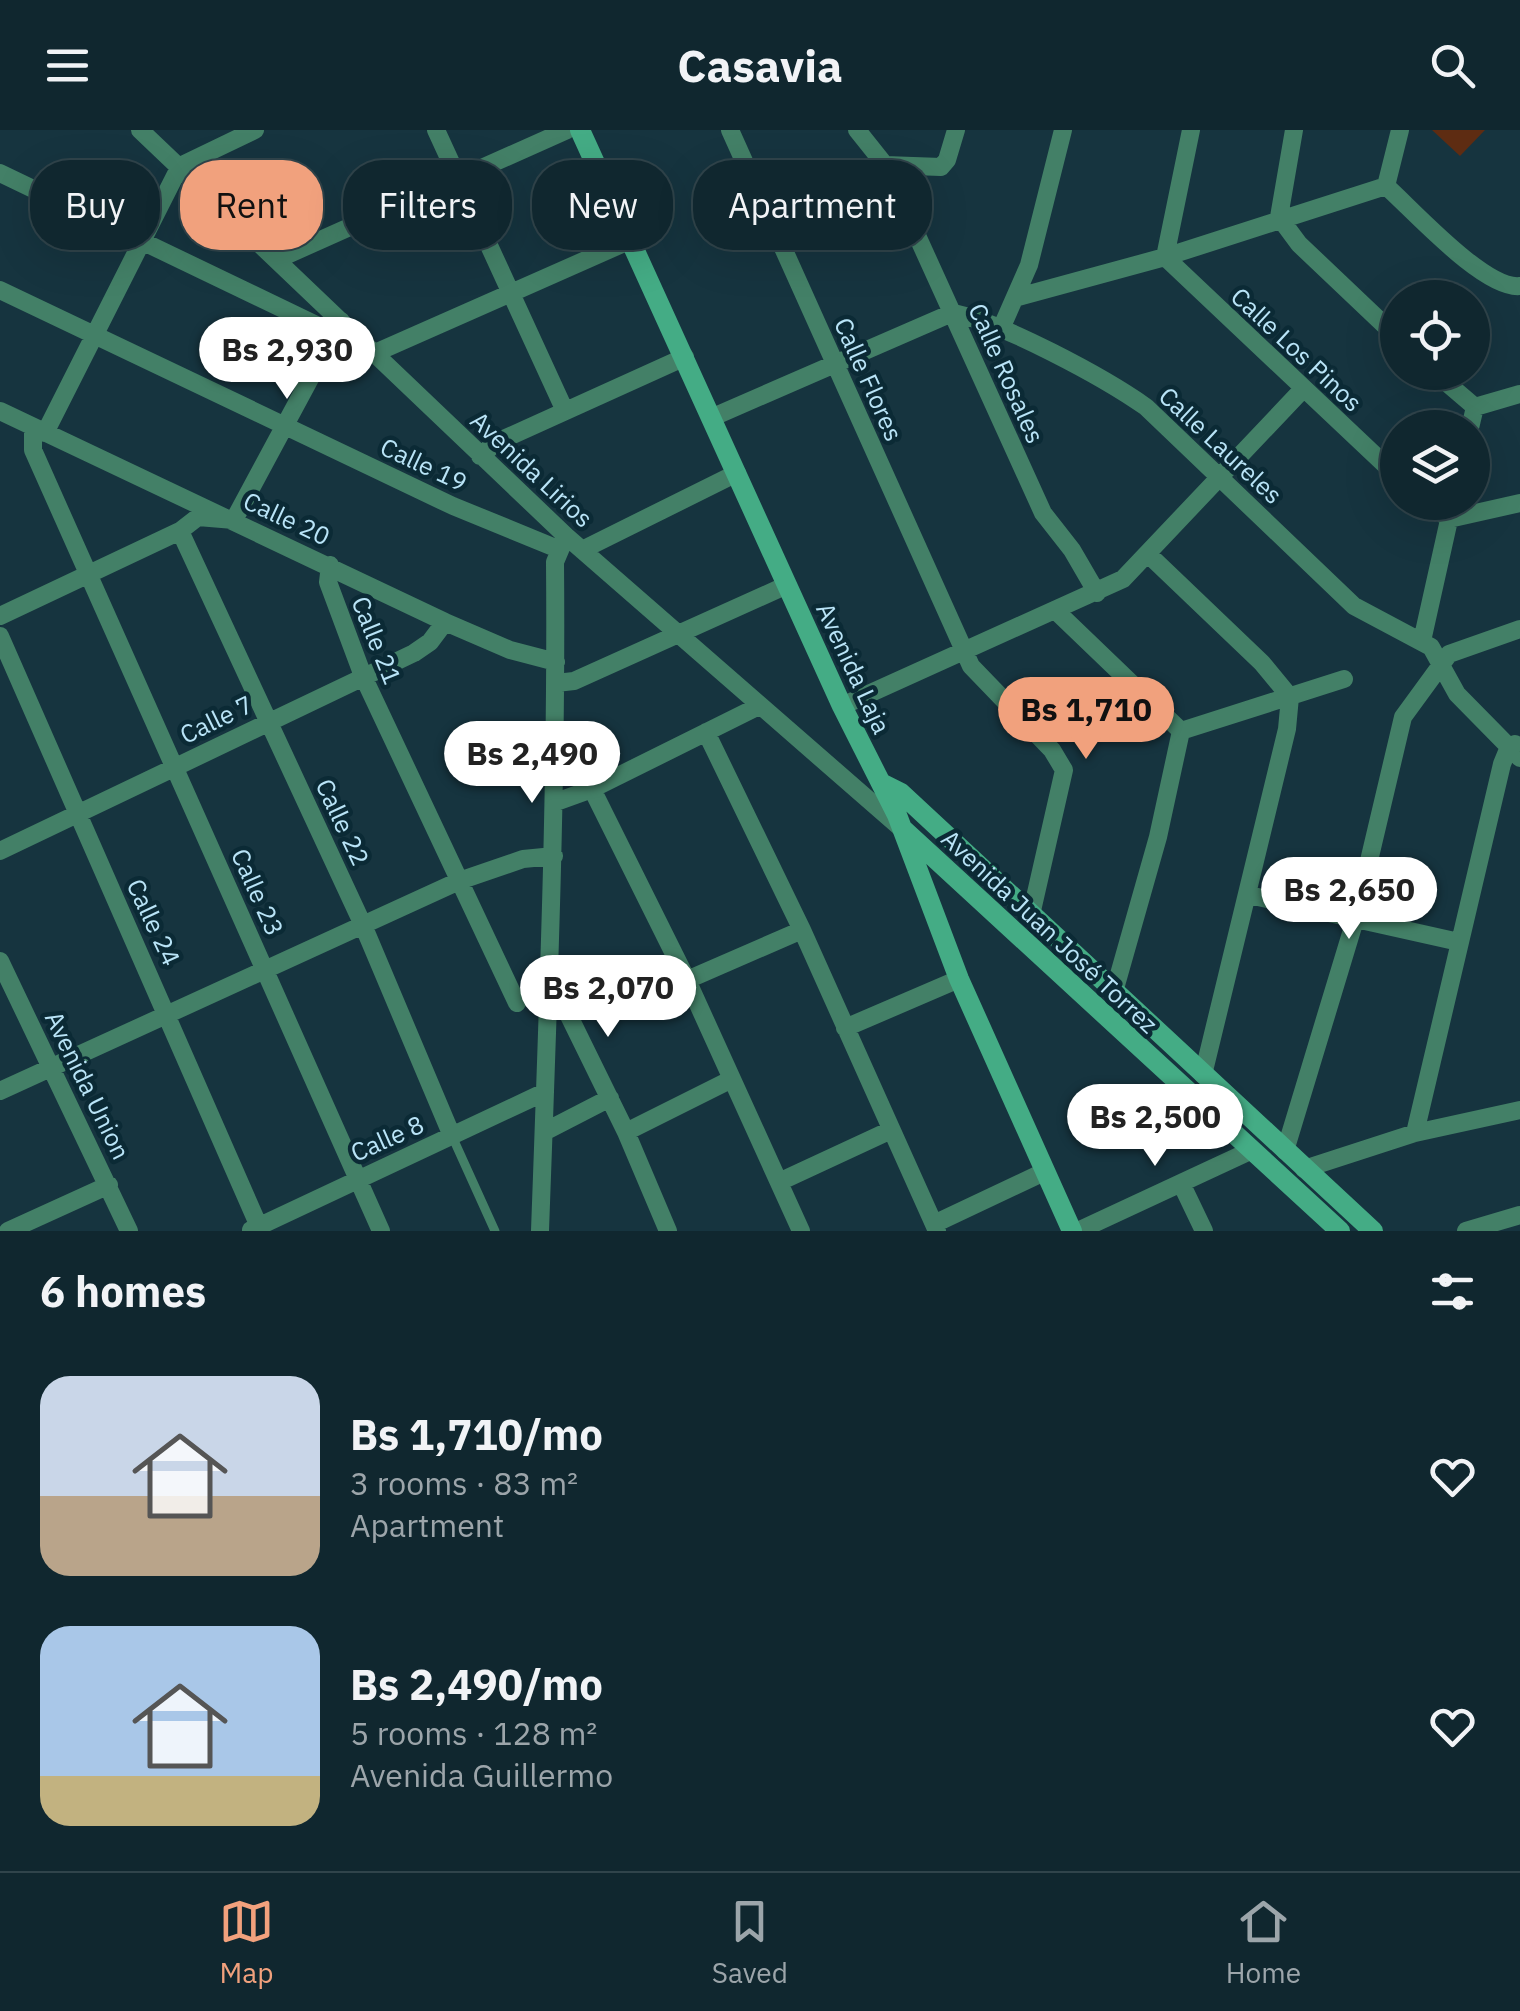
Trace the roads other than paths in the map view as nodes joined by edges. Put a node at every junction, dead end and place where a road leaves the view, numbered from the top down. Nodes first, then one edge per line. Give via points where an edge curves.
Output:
1 (140, 130) edge
2 (203, 130) edge
3 (255, 130) edge
4 (436, 130) edge
5 (567, 130) edge
6 (580, 130) edge
7 (730, 130) edge
8 (857, 130) edge
9 (956, 130) edge
10 (1063, 130) edge
11 (1191, 130) edge
12 (1294, 130) edge
13 (1400, 130) edge
14 (212, 150) junction
15 (192, 160) edge
16 (450, 160) edge
17 (501, 160) edge
18 (594, 160) edge
19 (881, 160) edge
20 (180, 166) joint
21 (932, 166) edge
22 (0, 173) edge
23 (1386, 186) junction
24 (30, 187) edge
25 (160, 202) edge
26 (1279, 218) junction
27 (343, 230) edge
28 (160, 248) edge
29 (135, 250) edge
30 (269, 250) edge
31 (491, 250) edge
32 (609, 250) edge
33 (636, 250) edge
34 (923, 250) edge
35 (1165, 257) junction
36 (278, 259) junction
37 (1520, 286) edge
38 (0, 290) edge
39 (511, 294) junction
40 (1018, 297) junction
41 (952, 313) junction
42 (1380, 321) edge
43 (336, 326) junction
44 (1000, 330) junction
45 (94, 334) junction
46 (375, 353) junction
47 (685, 357) junction
48 (834, 362) junction
49 (1303, 389) junction
50 (1455, 390) edge
51 (1520, 394) edge
52 (1475, 407) junction
53 (1474, 410) edge
54 (0, 411) edge
55 (565, 411) junction
56 (713, 416) junction
57 (284, 426) junction
58 (39, 430) junction
59 (480, 456) junction
60 (1380, 460) edge
61 (737, 473) junction
62 (1220, 478) junction
63 (1520, 503) edge
64 (1490, 506) edge
65 (234, 520) junction
66 (1449, 520) edge
67 (180, 531) junction
68 (562, 543) junction
69 (582, 550) junction
70 (1149, 555) junction
71 (330, 565) junction
72 (88, 573) junction
73 (788, 584) junction
74 (1097, 593) junction
75 (1055, 610) junction
76 (0, 616) edge
77 (446, 622) junction
78 (1520, 629) edge
79 (0, 636) edge
80 (677, 636) junction
81 (1422, 641) junction
82 (962, 648) junction
83 (556, 662) junction
84 (1440, 662) junction
85 (364, 676) junction
86 (1344, 679) dead end
87 (556, 683) junction
88 (1290, 697) junction
89 (759, 706) junction
90 (842, 706) junction
91 (269, 721) junction
92 (1181, 731) junction
93 (706, 732) junction
94 (1516, 749) edge
95 (176, 767) junction
96 (881, 783) junction
97 (592, 789) junction
98 (556, 802) junction
99 (78, 815) junction
100 (904, 830) junction
101 (0, 851) edge
102 (554, 856) junction
103 (459, 881) junction
104 (1249, 895) junction
105 (1031, 914) junction
106 (1355, 920) junction
107 (363, 926) junction
108 (802, 930) junction
109 (1459, 942) junction
110 (0, 962) edge
111 (546, 968) junction
112 (266, 972) junction
113 (959, 979) junction
114 (687, 980) junction
115 (1114, 992) junction
116 (516, 1003) dead end
117 (170, 1016) junction
118 (845, 1028) junction
119 (50, 1068) junction
120 (1203, 1074) junction
121 (732, 1080) junction
122 (0, 1092) edge
123 (545, 1092) junction
124 (610, 1098) junction
125 (1520, 1110) edge
126 (890, 1130) junction
127 (544, 1132) junction
128 (626, 1132) junction
129 (1415, 1133) junction
130 (452, 1136) junction
131 (1252, 1150) junction
132 (1285, 1151) junction
133 (1304, 1169) junction
134 (1044, 1172) junction
135 (358, 1178) junction
136 (780, 1182) junction
137 (1181, 1183) junction
138 (110, 1185) junction
139 (1520, 1214) edge
140 (936, 1228) edge
141 (256, 1229) edge
142 (8, 1231) edge
143 (129, 1231) edge
144 (381, 1231) edge
145 (495, 1231) edge
146 (540, 1231) edge
147 (668, 1231) edge
148 (800, 1231) edge
149 (1075, 1231) edge
150 (1204, 1231) edge
151 (1340, 1231) edge
152 (1373, 1231) edge
153 (1466, 1231) edge

1 - 20 street, Avenida Lirios
2 - 14 street
3 - 14 street
4 - 16 street
5 - 17 street
6 - 18 street, Avenida Laja
7 - 48 street, Calle Flores
8 - 19 street, Calle Rosales
9 - 21 street via 947,160
10 - 40 street
11 - 35 street
12 - 26 street
13 - 23 street
14 - 15 street
20 - 25 street
22 - 24 street
23 - 26 street
23 - 37 street via 1485,274 1506,288
26 - 35 street
26 - 42 street
27 - 36 street
28 - 43 street
29 - 45 street
30 - 36 street, Avenida Lirios
31 - 39 street
32 - 39 street
33 - 47 street, Avenida Laja
34 - 41 street, Calle Rosales
35 - 40 street
35 - 49 street, Calle Los Pinos
36 - 43 street, Avenida Lirios
38 - 45 street, Calle 19
39 - 46 street
39 - 55 street
40 - 44 street
41 - 44 street, Calle Laureles
41 - 48 street
41 - 74 street, Calle Rosales via 1043,513
43 - 46 street, Avenida Lirios
43 - 57 street
44 - 62 street, Calle Laureles via 1122,390
45 - 57 street, Calle 19
45 - 58 street
46 - 59 street, Avenida Lirios
47 - 55 street
47 - 56 street, Avenida Laja
48 - 56 street
48 - 82 street, Calle Flores
49 - 60 street, Calle Los Pinos
49 - 62 street
50 - 52 street
51 - 52 street
52 - 53 street
54 - 58 street, Calle 20
55 - 59 street
56 - 61 street, Avenida Laja
57 - 65 street
57 - 68 street, Calle 19
58 - 65 street, Calle 20
58 - 72 street, Calle 23 via 33,450
59 - 68 street, Avenida Lirios
61 - 69 street
61 - 73 street, Avenida Laja
62 - 70 street
62 - 81 street, Calle Laureles via 1354,606
63 - 64 street
65 - 67 street via 198,517
65 - 71 street, Calle 20
66 - 81 street
67 - 72 street
67 - 91 street, Calle 22
68 - 69 street, Avenida Lirios
68 - 83 street
69 - 80 street, Avenida Lirios
70 - 74 street
70 - 88 street
71 - 77 street, Calle 20
71 - 85 street, Calle 21 via 328,582
72 - 76 street
72 - 95 street, Calle 23
73 - 80 street
73 - 90 street, Avenida Laja
74 - 75 street
75 - 82 street
75 - 92 street
77 - 83 street, Calle 20
77 - 85 street, Calle 7 via 430,642
78 - 84 street via 1465,646
79 - 99 street, Calle 24
80 - 87 street
80 - 89 street, Avenida Lirios
81 - 84 street, Calle Laureles
82 - 90 street
82 - 105 street, Calle Flores via 979,678 1064,770
83 - 87 street
84 - 94 street, Calle Laureles via 1456,694
84 - 106 street via 1403,718
85 - 91 street, Calle 7
85 - 103 street, Calle 21
86 - 88 street
87 - 98 street
88 - 92 street
88 - 104 street
89 - 93 street
89 - 100 street, Avenida Lirios
90 - 96 street, Avenida Laja
91 - 95 street, Calle 7
91 - 107 street, Calle 22
92 - 115 street
93 - 97 street
93 - 108 street
94 - 109 street
95 - 99 street, Calle 7
95 - 112 street, Calle 23
96 - 100 street, Avenida Laja
96 - 105 street
97 - 98 street
97 - 114 street
98 - 102 street
99 - 101 street, Calle 7
99 - 117 street, Calle 24
100 - 113 street, Avenida Laja
100 - 131 street, Avenida Juan José Torrez
102 - 103 street
102 - 111 street
103 - 107 street
103 - 116 street, Calle 21
104 - 106 street
104 - 120 street
105 - 115 street
106 - 109 street
106 - 132 street
107 - 112 street
107 - 130 street, Calle 22
108 - 114 street
108 - 118 street
109 - 129 street
110 - 119 street, Avenida Union
111 - 123 street
111 - 124 street
112 - 117 street
112 - 135 street, Calle 23
113 - 118 street
113 - 134 street, Avenida Laja
114 - 121 street
115 - 120 street
117 - 119 street
117 - 141 street, Calle 24
118 - 126 street
119 - 122 street
119 - 138 street, Avenida Union
120 - 132 street
121 - 128 street
121 - 136 street
123 - 127 street
123 - 130 street, Calle 8
124 - 127 street
124 - 128 street
125 - 129 street
126 - 136 street
126 - 140 street
127 - 146 street
128 - 147 street
129 - 133 street
130 - 135 street, Calle 8
130 - 145 lane
131 - 137 street
131 - 151 street, Avenida Juan José Torrez
132 - 133 street
133 - 152 street
134 - 140 street
134 - 149 street, Avenida Laja
135 - 141 street, Calle 8
135 - 144 street, Calle 23
136 - 148 street
137 - 149 street
137 - 150 street
138 - 142 street
138 - 143 street, Avenida Union
139 - 153 street

